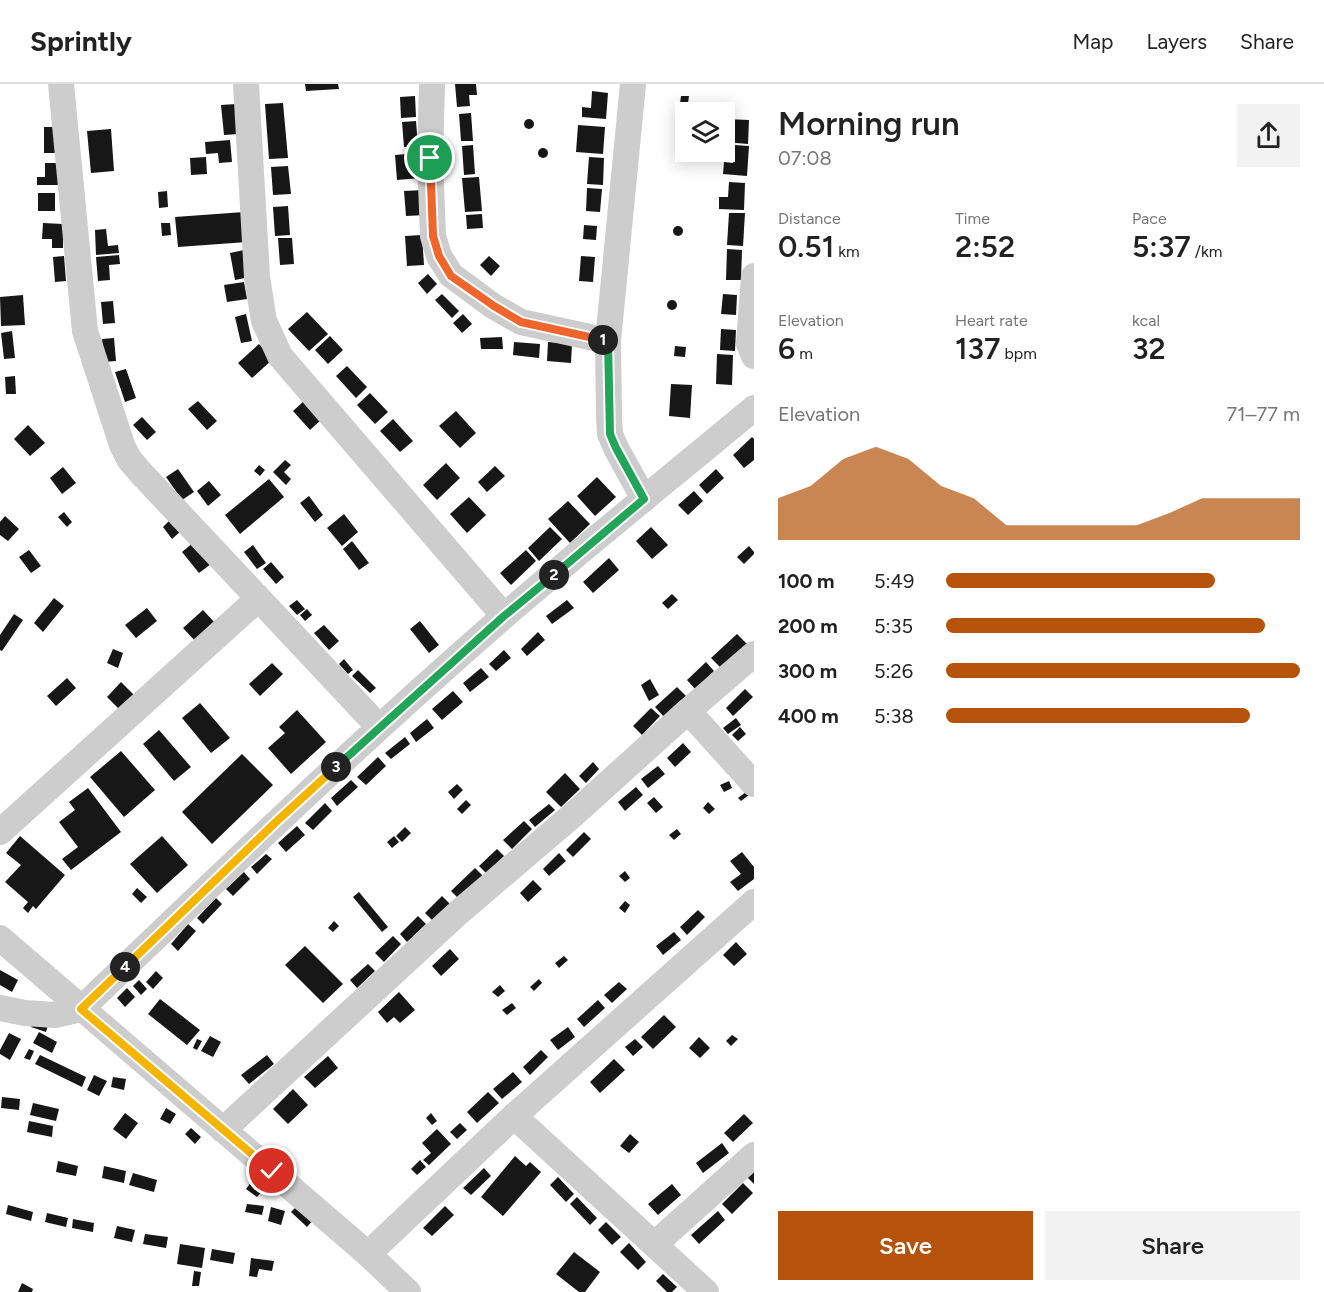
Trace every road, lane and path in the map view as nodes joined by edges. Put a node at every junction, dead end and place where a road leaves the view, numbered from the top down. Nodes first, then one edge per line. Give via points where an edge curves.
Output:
1 (61, 84) edge
2 (246, 84) edge
3 (432, 84) edge
4 (633, 84) edge
5 (754, 276) edge
6 (608, 341) junction
7 (754, 356) edge
8 (754, 408) edge
9 (644, 499) junction
10 (258, 599) junction
11 (504, 616) junction
12 (754, 654) edge
13 (688, 711) junction
14 (379, 727) junction
15 (754, 784) edge
16 (0, 832) edge
17 (754, 902) edge
18 (0, 938) edge
19 (0, 1008) edge
20 (81, 1009) junction
21 (514, 1116) junction
22 (223, 1130) junction
23 (754, 1155) edge
24 (655, 1244) junction
25 (368, 1254) junction
26 (408, 1292) edge
27 (706, 1292) edge

1 - 10 street via 85,331 122,445 140,472
2 - 11 street via 257,277 264,321 280,356
3 - 6 street via 433,236 451,276 521,322
4 - 6 street
5 - 7 street via 749,344
6 - 9 street via 610,434
8 - 9 street
9 - 11 street
10 - 14 street
10 - 16 street
11 - 14 street
12 - 13 street
13 - 15 street
13 - 22 street via 458,913
14 - 20 street
17 - 21 street
18 - 20 street
19 - 20 street via 55,1015
20 - 22 street
21 - 24 street
21 - 25 street
22 - 25 street
23 - 24 street
24 - 27 street
25 - 26 street

